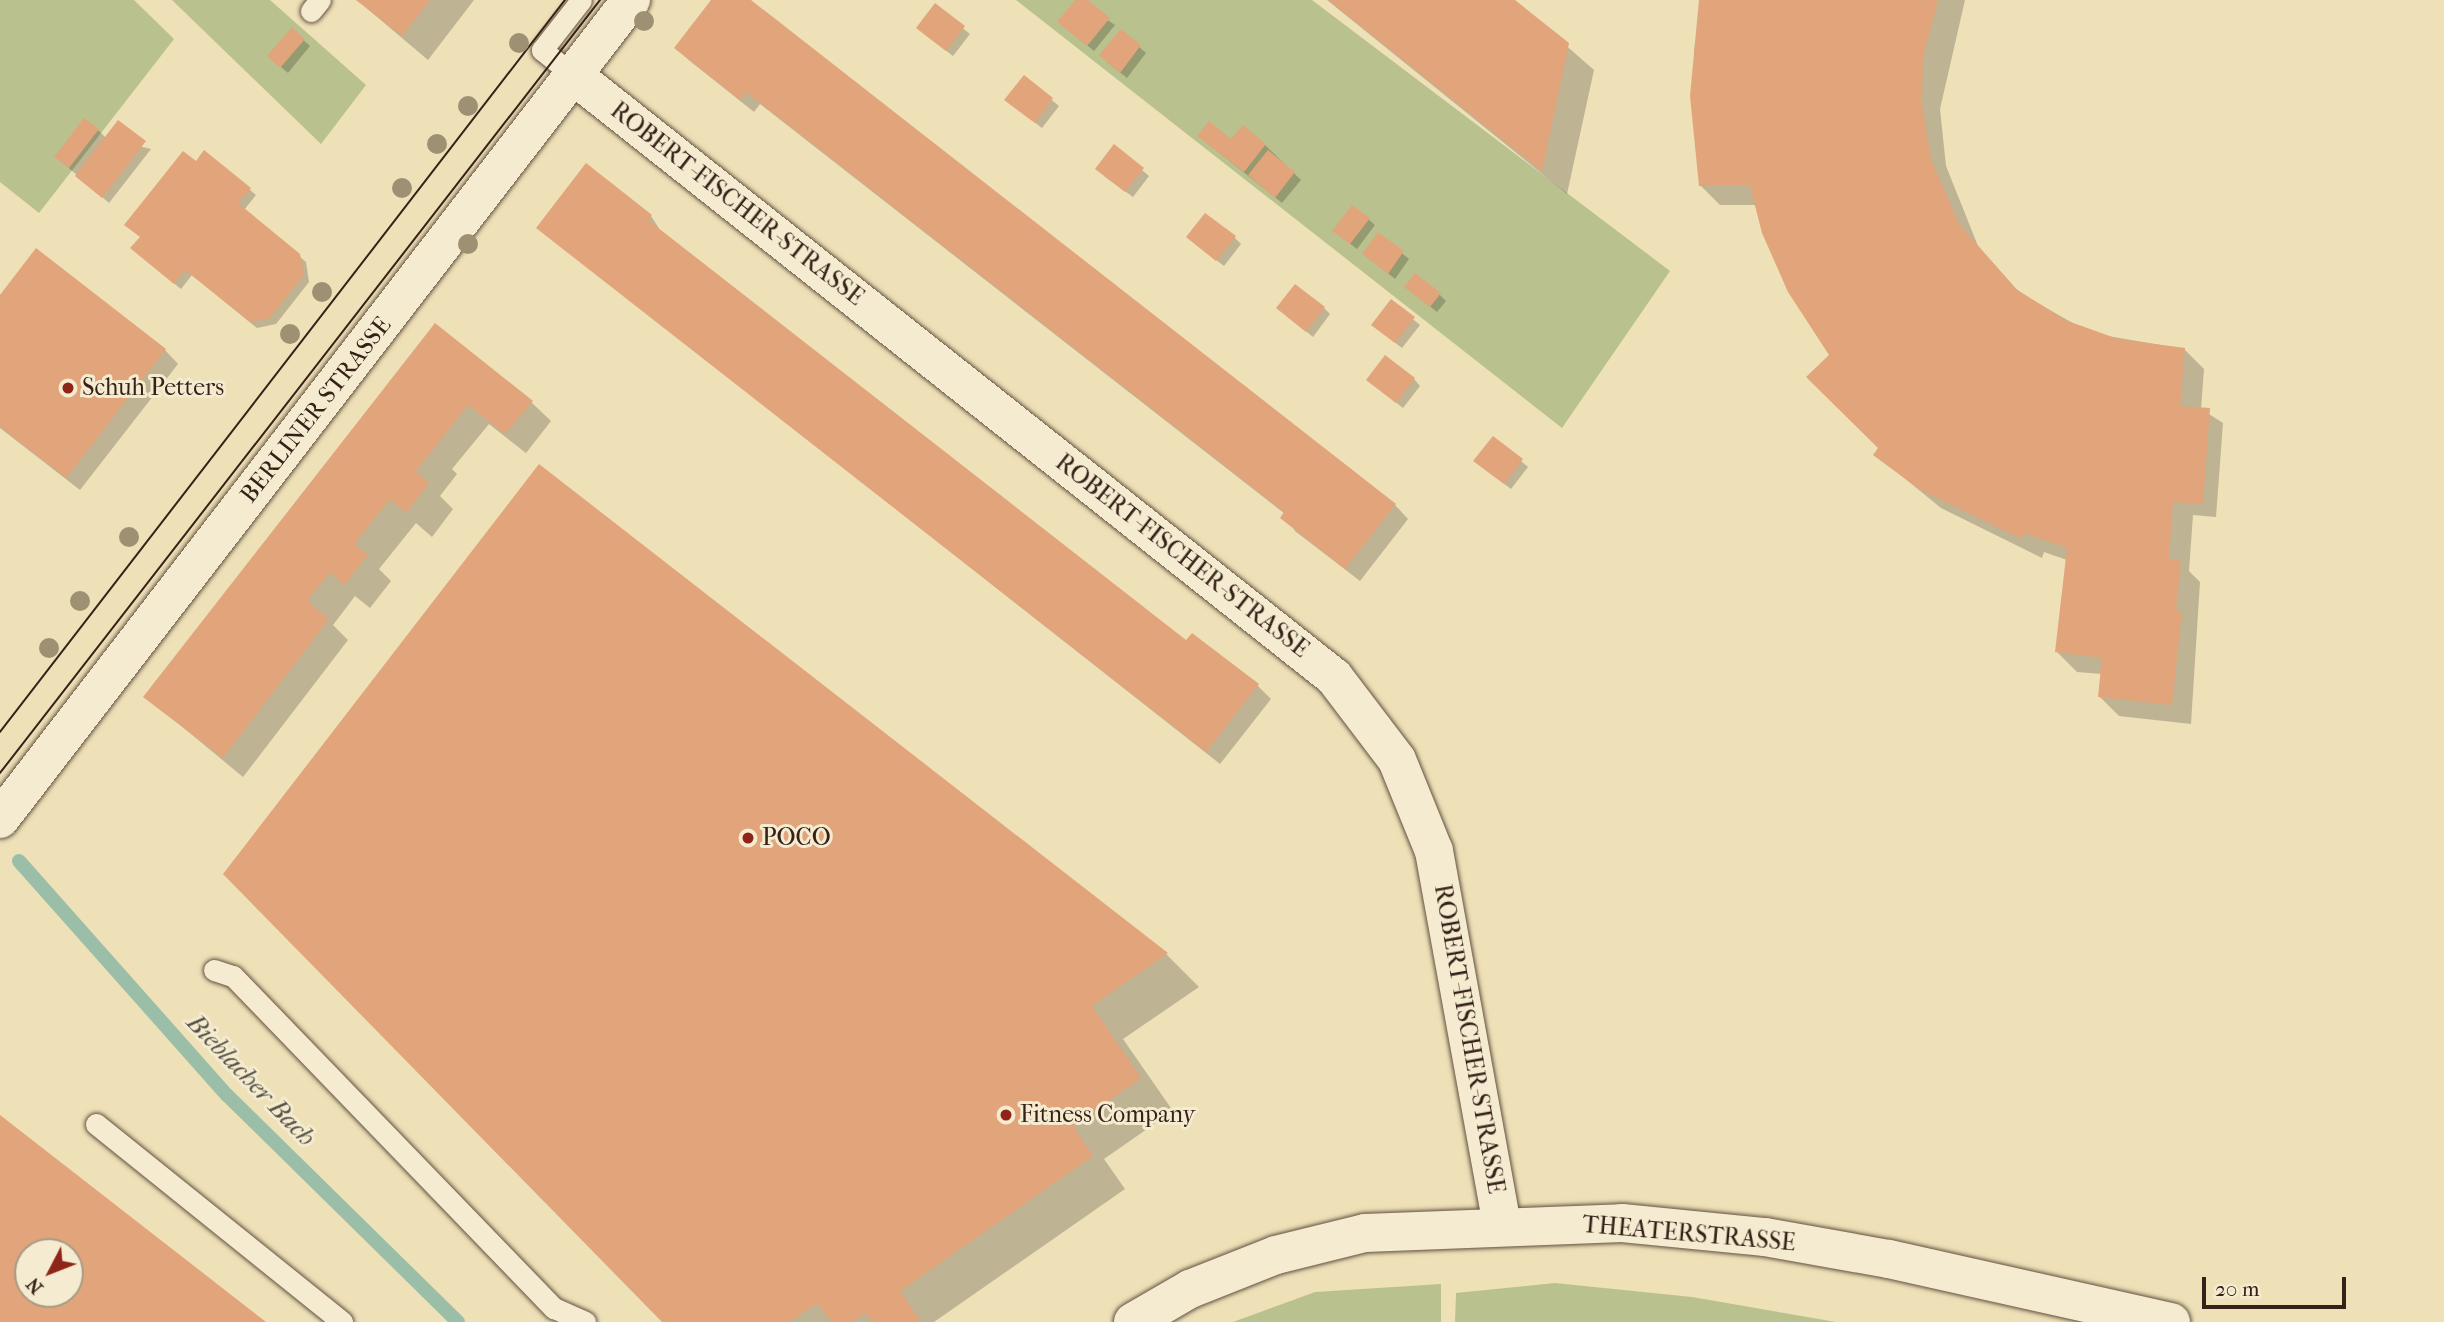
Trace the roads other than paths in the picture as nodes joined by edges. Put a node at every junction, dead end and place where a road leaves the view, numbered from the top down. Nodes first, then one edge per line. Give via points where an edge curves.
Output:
1 (581, 0) edge
2 (631, 0) edge
3 (573, 75) junction
4 (0, 819) edge
5 (215, 970) dead end
6 (96, 1124) dead end
7 (1502, 1224) junction
8 (342, 1322) edge
9 (585, 1322) edge
10 (1133, 1322) edge
11 (2171, 1322) edge

1 - 3 lane via 542,50
2 - 3 main road, BERLINER STRASSE
3 - 4 main road, BERLINER STRASSE
3 - 7 main road, ROBERT-FISCHER-STRASSE via 1334,677 1397,760 1434,851
5 - 9 lane via 233,976 554,1308
6 - 8 lane
7 - 10 main road, THEATERSTRASSE via 1365,1233 1276,1255 1190,1289
7 - 11 main road, THEATERSTRASSE via 1622,1223 1765,1237

